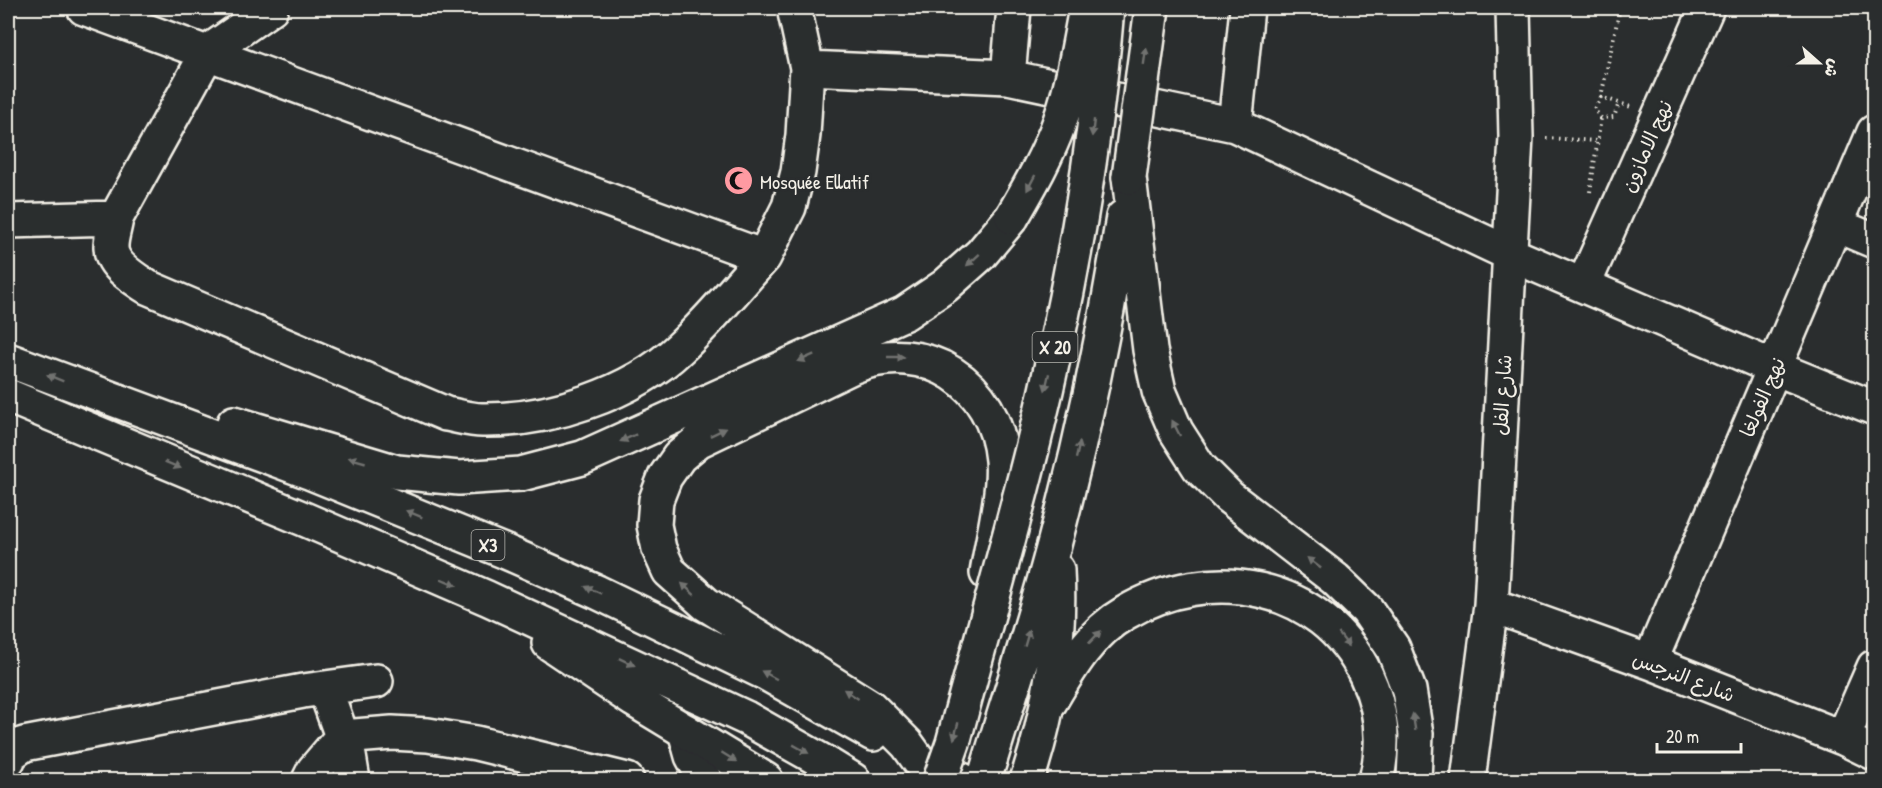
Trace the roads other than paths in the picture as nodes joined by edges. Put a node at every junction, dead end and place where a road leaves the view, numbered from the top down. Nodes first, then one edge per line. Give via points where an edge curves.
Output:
1 (84, 8) edge
2 (271, 8) edge
3 (794, 8) edge
4 (1014, 8) edge
5 (1086, 8) edge
6 (1107, 8) edge
7 (1152, 8) edge
8 (1247, 8) edge
9 (1513, 8) edge
10 (1707, 8) edge
11 (208, 52) junction
12 (807, 68) junction
13 (1008, 77) junction
14 (1235, 125) junction
15 (1875, 132) edge
16 (1129, 177) junction
17 (116, 218) junction
18 (8, 221) edge
19 (1836, 225) junction
20 (1875, 241) edge
21 (1510, 254) junction
22 (764, 257) junction
23 (1584, 284) junction
24 (12, 360) edge
25 (1775, 368) junction
26 (96, 394) junction
27 (8, 396) edge
28 (1875, 408) edge
29 (8, 416) edge
30 (118, 443) junction
31 (1055, 543) junction
32 (487, 598) junction
33 (1491, 605) junction
34 (1650, 662) junction
35 (1875, 667) edge
36 (970, 680) junction
37 (376, 681) dead end
38 (325, 689) junction
39 (1050, 702) junction
40 (685, 730) junction
41 (342, 737) junction
42 (1843, 738) junction
43 (1875, 753) edge
44 (8, 760) edge
45 (936, 775) edge
46 (309, 780) edge
47 (352, 780) edge
48 (627, 780) edge
49 (705, 780) edge
50 (766, 780) edge
51 (853, 780) edge
52 (962, 780) edge
53 (984, 780) edge
54 (1027, 780) edge
55 (1376, 780) edge
56 (1413, 780) edge
57 (1467, 780) edge

1 - 11 main road
2 - 11 main road
3 - 12 main road
4 - 13 main road
5 -> 26 main road, bridge via 1060,122 1012,217 981,254 945,286 905,313 582,458 521,474 459,478 397,472 215,417
6 -> 36 main road, X 20, bridge via 1091,147 1056,344
16 -> 7 main road, X 20, bridge
8 - 14 main road
9 - 21 main road, شارع الفل via 1516,137
10 - 23 main road, نهج الامازون
11 - 17 main road
11 - 22 main road
12 - 13 main road
12 - 22 main road via 798,172 789,207
13 - 14 main road
14 - 21 main road
15 - 19 main road, نهج الفولغا
31 -> 16 main road, X 20 via 1097,361
56 -> 16 main road via 1416,734 1409,690 1393,648 1368,610 1335,579 1229,497 1199,467 1176,431 1159,392 1150,350
17 - 18 main road
17 - 22 main road via 111,249 117,263 147,287 446,414 480,420 510,419 575,406 647,373 679,349
19 - 20 main road
19 - 25 main road, نهج الفولغا
21 - 23 main road
21 - 33 main road, شارع الفل
23 - 25 main road
26 -> 24 main road, X3
25 - 28 main road
25 - 34 main road, نهج الفولغا
45 -> 26 main road, X3 via 846,717 767,674 597,592 373,497
27 - 30 main road, X3
29 - 30 main road
30 -> 32 main road, X3
31 - 39 main road via 1058,622
53 -> 31 main road, X 20
32 - 40 main road via 584,667
32 -> 51 main road, X3 via 746,718
33 - 34 main road, شارع النرجس
33 - 57 main road, شارع الفل
34 - 42 main road, شارع النرجس
35 - 42 main road
36 -> 45 main road, X 20, bridge via 953,743
45 -> 36 main road via 870,707 720,614 669,571 654,525 656,500 679,457 698,441 873,358 915,358 954,374 970,388 993,422 1002,461 1002,482
37 - 38 main road
38 - 41 main road
38 - 44 main road via 24,744
39 - 54 main road
39 -> 55 main road via 1080,653 1100,632 1148,600 1203,586 1232,585 1260,590 1287,598 1312,612 1336,629 1358,658 1374,691 1381,728
40 - 49 main road via 692,756
40 -> 50 main road
41 - 46 main road
41 - 47 main road
41 - 48 main road via 428,735
42 - 43 main road, شارع النرجس
45 - 52 main road

